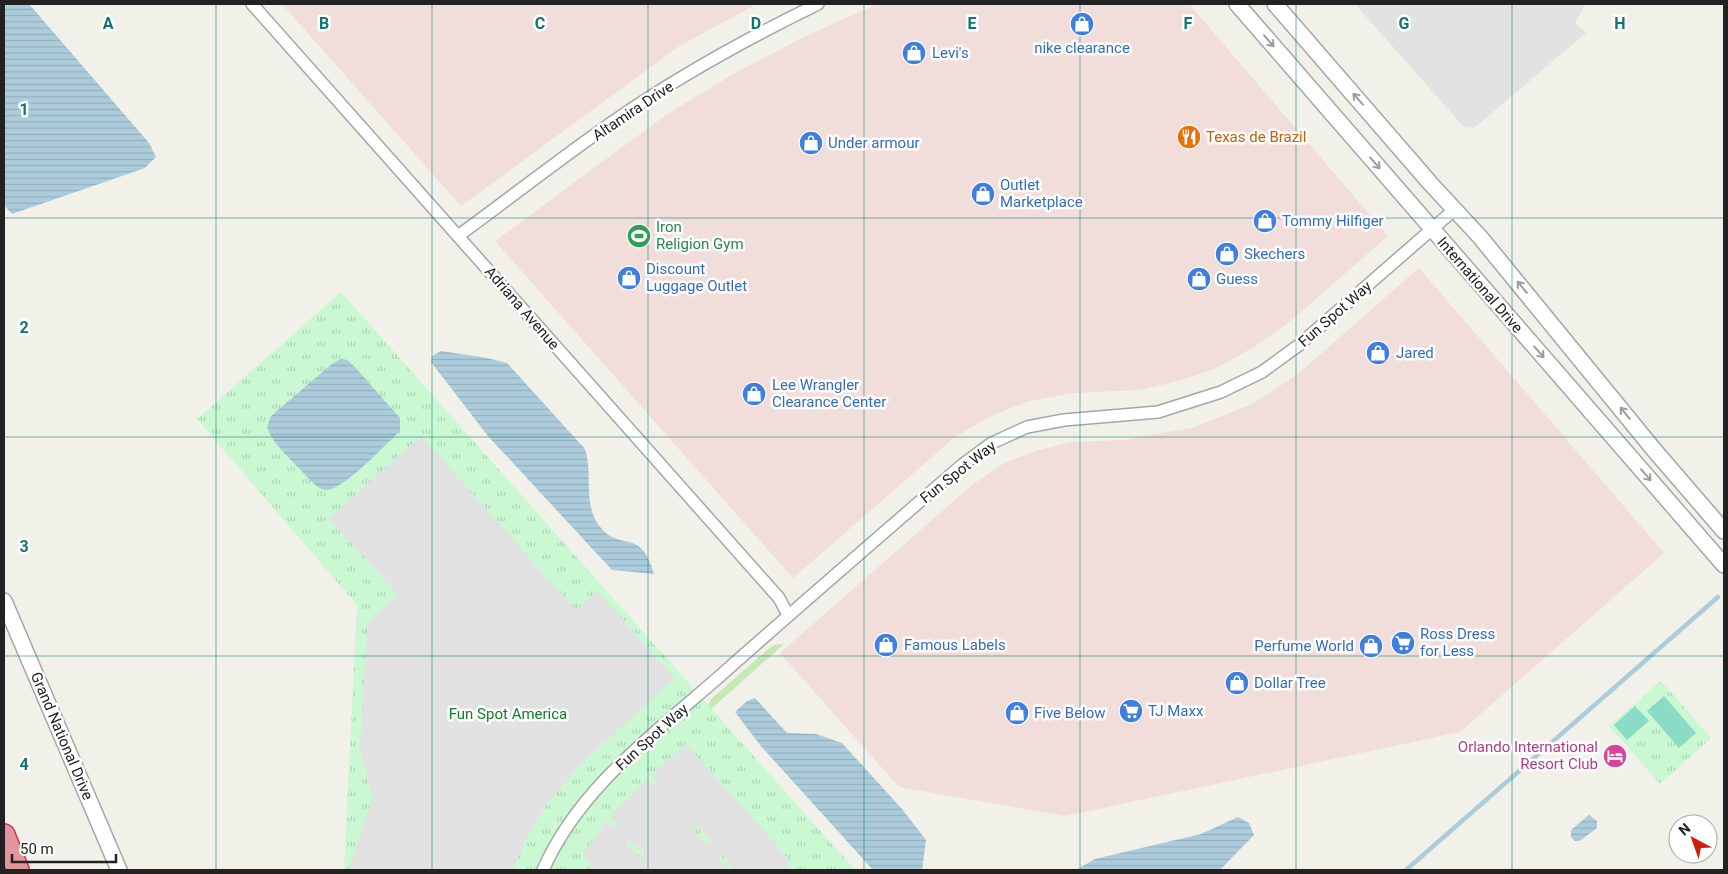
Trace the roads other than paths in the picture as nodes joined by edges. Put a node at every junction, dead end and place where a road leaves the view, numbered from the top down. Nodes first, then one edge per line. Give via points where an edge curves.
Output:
1 (252, 4) edge
2 (818, 4) edge
3 (1237, 4) edge
4 (1275, 4) edge
5 (1455, 209) junction
6 (1432, 229) junction
7 (458, 236) junction
8 (1724, 530) edge
9 (1724, 565) edge
10 (4, 601) edge
11 (788, 615) junction
12 (4, 835) edge
13 (18, 870) edge
14 (119, 870) edge
15 (543, 870) edge

1 - 7 street, Adriana Avenue
2 - 7 street, Altamira Drive via 717,56 615,121
3 -> 6 street, International Drive
5 -> 4 street, International Drive
5 - 6 street, Fun Spot Way
8 -> 5 street, International Drive
6 -> 9 street, International Drive
6 - 11 street, Fun Spot Way via 1299,345 1262,372 1221,392 1158,412 1064,420 1027,427 992,443 962,465
7 - 11 street, Adriana Avenue via 779,598
10 - 14 street, Grand National Drive
11 - 15 street, Fun Spot Way via 603,781 562,834
12 - 13 highway

